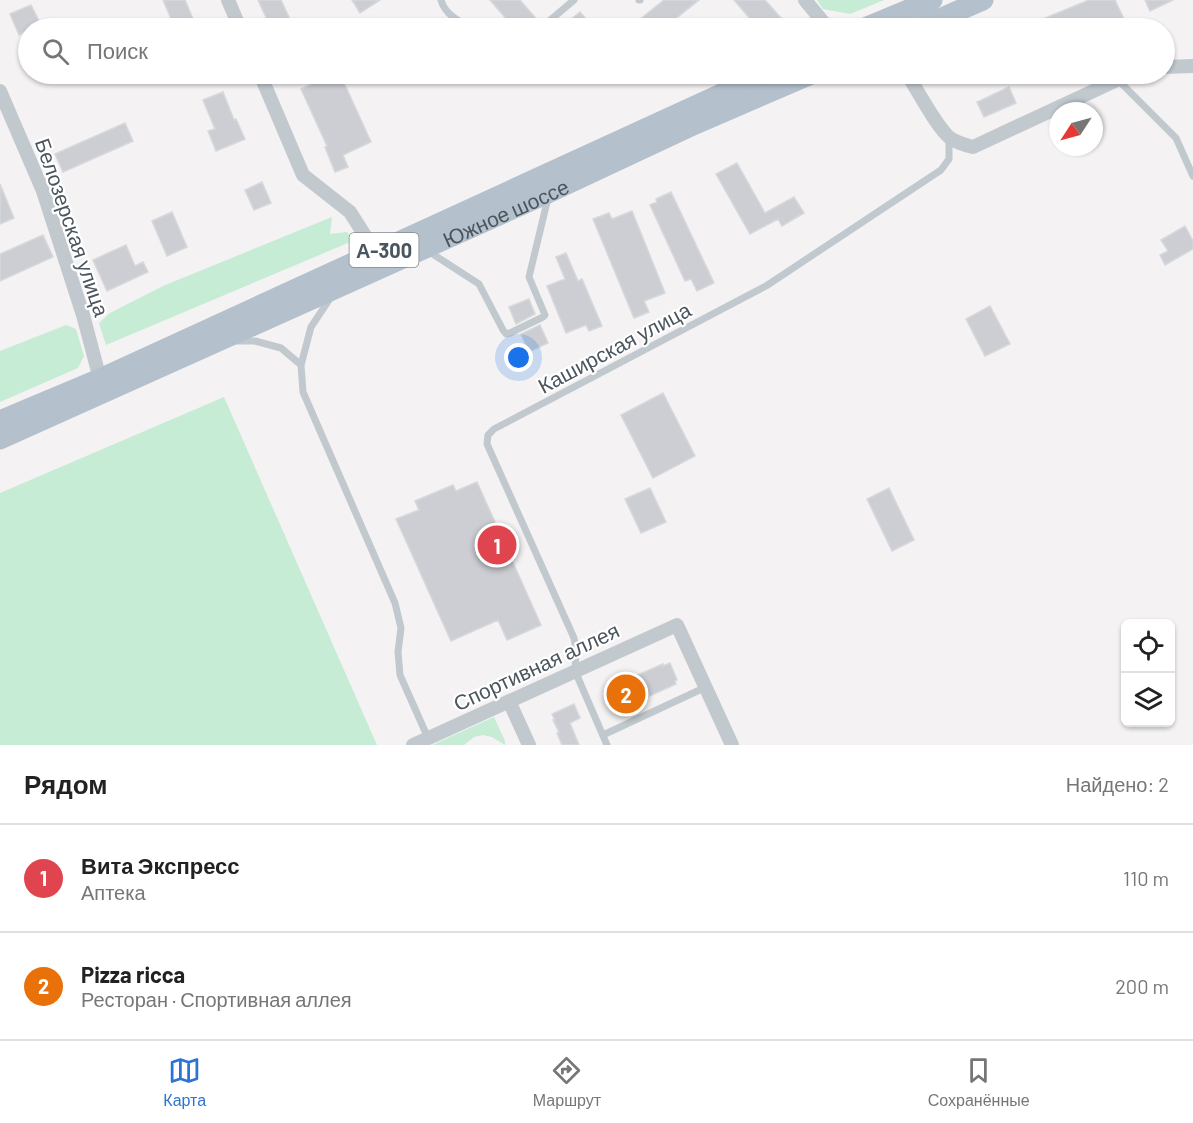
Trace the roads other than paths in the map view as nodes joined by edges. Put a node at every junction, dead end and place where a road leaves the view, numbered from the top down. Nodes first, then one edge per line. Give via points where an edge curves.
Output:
1 (228, 0) edge
2 (441, 0) edge
3 (574, 0) edge
4 (805, 0) edge
5 (932, 0) edge
6 (983, 0) edge
7 (236, 18) edge
8 (454, 18) edge
9 (553, 18) edge
10 (820, 18) edge
11 (889, 18) edge
12 (942, 18) edge
13 (1193, 66) edge
14 (1175, 67) edge
15 (264, 84) edge
16 (743, 84) edge
17 (788, 84) edge
18 (913, 84) edge
19 (1108, 84) edge
20 (1121, 84) edge
21 (0, 91) edge
22 (949, 137) junction
23 (1193, 176) edge
24 (550, 192) junction
25 (424, 248) junction
26 (376, 253) junction
27 (337, 287) junction
28 (219, 341) junction
29 (301, 364) junction
30 (100, 379) junction
31 (0, 421) edge
32 (0, 439) edge
33 (575, 671) junction
34 (706, 687) junction
35 (510, 701) junction
36 (603, 735) junction
37 (428, 738) junction
38 (412, 745) edge
39 (529, 745) edge
40 (607, 745) edge
41 (732, 745) edge

1 - 7 street
2 - 8 lane
3 - 9 lane
4 - 10 street
5 - 11 main road
6 - 12 main road
13 - 14 street
15 - 26 street via 303,175 350,212
16 - 26 main road, Южное шоссе / А-300
17 - 24 main road, Южное шоссе / А-300
18 - 22 street
19 - 22 street via 973,147
20 - 23 lane via 1176,138
21 - 30 street, Белозерская улица via 43,191
22 - 33 lane, Каширская улица via 949,159 941,170 766,286 488,435 487,444 574,638
24 - 25 main road, Южное шоссе / А-300
24 - 25 lane via 529,277 545,315 510,333 503,330 479,284
25 - 27 main road, Южное шоссе / А-300
26 - 30 main road, Южное шоссе / А-300
27 - 28 main road, Южное шоссе / А-300
27 - 29 lane via 311,327
28 - 29 lane via 255,341 281,348
28 - 32 main road, Южное шоссе / А-300
29 - 37 lane via 303,392 395,603 401,628 400,675
30 - 31 main road, Южное шоссе / А-300
33 - 34 street, Спортивная аллея via 677,625
33 - 35 street, Спортивная аллея
33 - 36 lane
34 - 36 lane
34 - 41 street
35 - 37 street, Спортивная аллея
35 - 39 street
36 - 40 lane
37 - 38 street, Спортивная аллея

